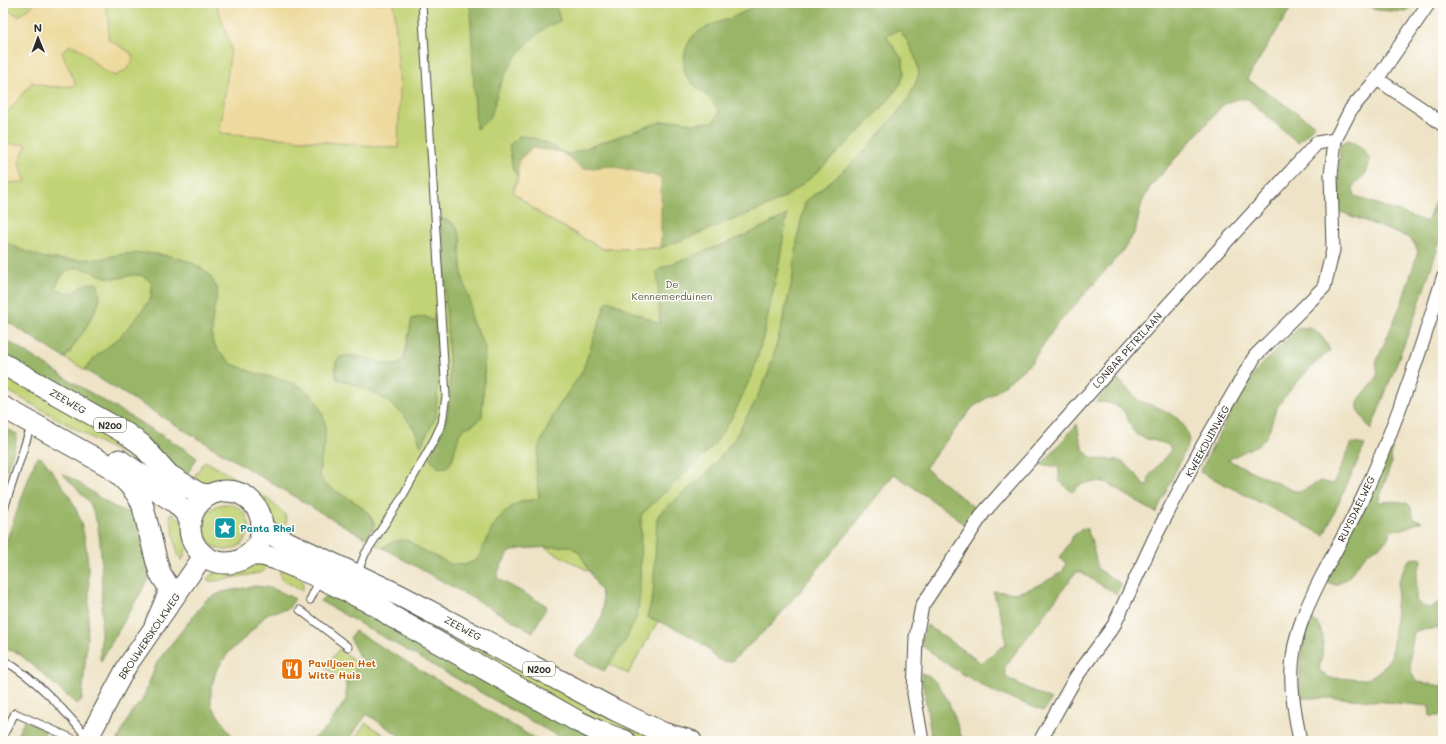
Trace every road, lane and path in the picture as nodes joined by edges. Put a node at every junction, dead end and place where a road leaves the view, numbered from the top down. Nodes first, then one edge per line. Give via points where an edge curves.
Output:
1 (422, 3) edge
2 (1428, 3) edge
3 (1377, 79) junction
4 (1443, 125) edge
5 (1335, 140) junction
6 (1443, 278) edge
7 (3, 364) edge
8 (3, 395) edge
9 (3, 407) edge
10 (28, 435) dead end
11 (208, 496) junction
12 (3, 512) edge
13 (190, 520) junction
14 (262, 527) junction
15 (204, 555) junction
16 (248, 555) junction
17 (357, 574) junction
18 (321, 578) junction
19 (310, 600) dead end
20 (300, 610) dead end
21 (156, 623) junction
22 (348, 647) dead end
23 (3, 660) edge
24 (3, 736) edge
25 (84, 740) edge
26 (625, 741) edge
27 (691, 741) edge
28 (922, 741) edge
29 (1040, 741) edge
30 (1300, 741) edge

1 - 17 lane via 446,396 442,423 434,440 401,499 365,554
2 - 3 street
3 - 4 street
3 - 5 street via 1351,109
5 - 28 street, LONBAR PETRILAAN via 1317,144 1145,330 984,512 922,606 916,638 914,694
5 - 29 street, KWEEKDUINWEG via 1331,175 1333,250 1324,287 1255,356 1203,445 1159,528 1114,625 1076,677
6 - 30 street, RUYSDAELWEG via 1421,350 1368,487 1308,603 1298,634 1292,677 1293,707
7 - 11 main road, ZEEWEG / N200 via 127,434 141,444 169,475 198,493
8 - 13 main road, N200 via 111,455 175,502 186,512
9 - 21 main road via 107,465 121,475 138,495 160,573 168,586 168,596
10 - 12 lane
11 - 13 main road via 196,507
11 - 14 main road via 226,491 247,498 258,511
13 - 15 main road, N200 via 194,543
14 - 16 main road via 259,541
14 - 17 main road, ZEEWEG / N200 via 270,534
15 - 16 main road, N200 via 217,562 241,560
15 - 21 main road, BROUWERSKOLKWEG
16 - 18 main road, N200 via 276,559
17 - 27 main road, ZEEWEG / N200 via 615,710 663,732
18 - 19 lane
18 - 26 main road, N200 via 377,606 580,722
20 - 22 lane
21 - 25 main road, BROUWERSKOLKWEG via 127,666
23 - 25 lane via 19,669 60,705
24 - 25 lane via 15,713

